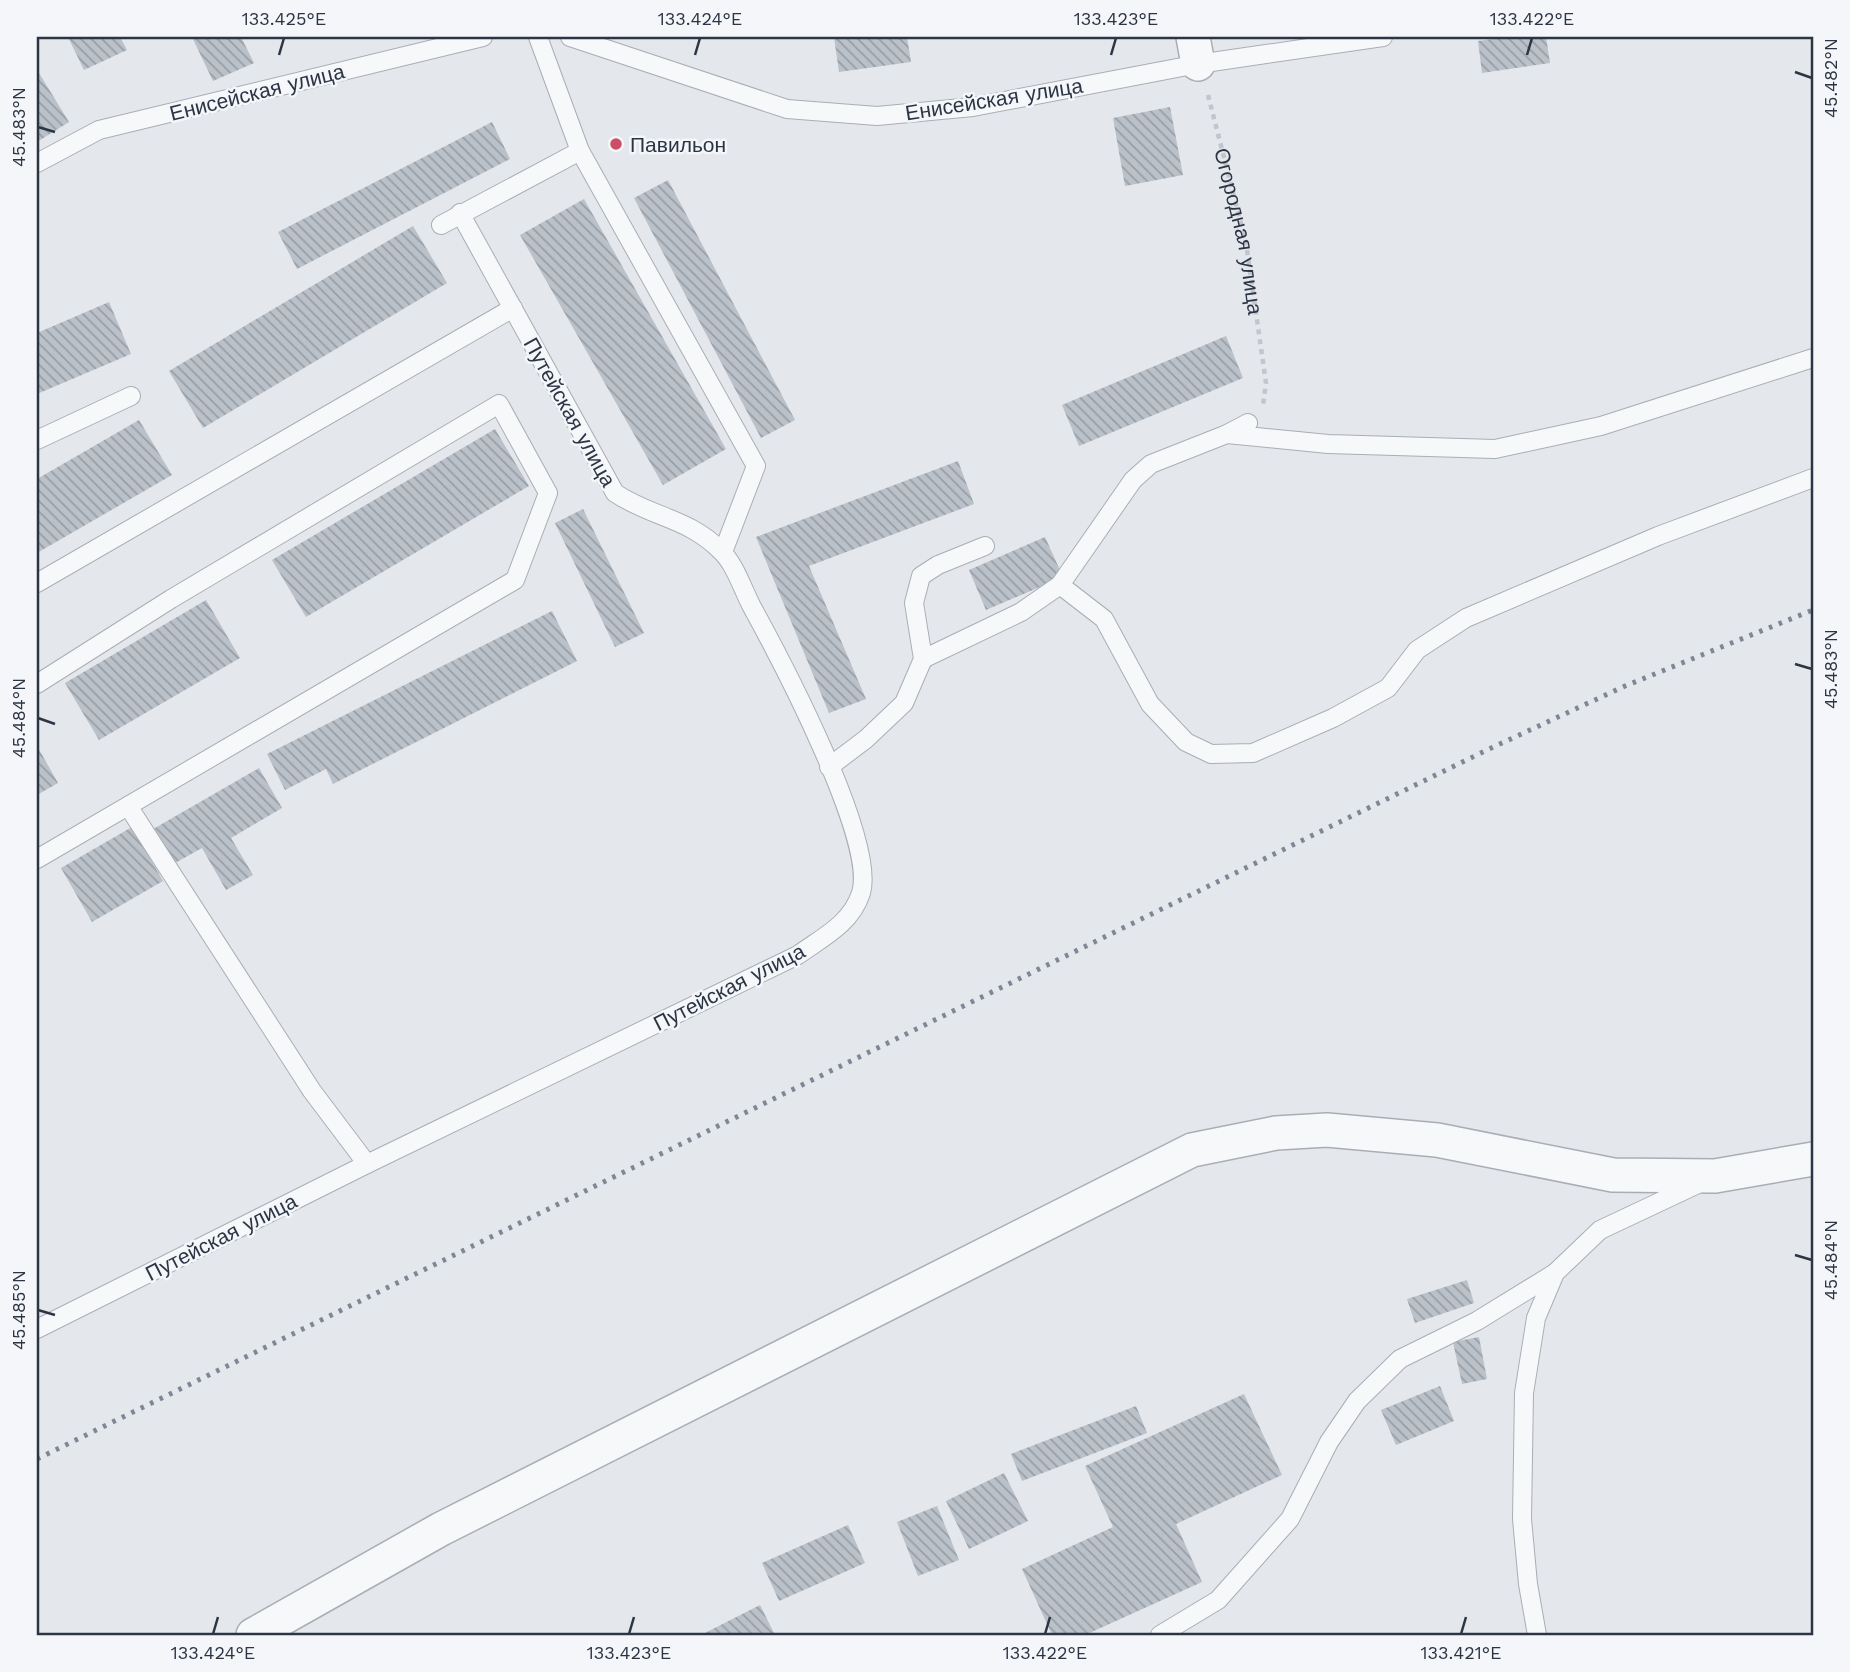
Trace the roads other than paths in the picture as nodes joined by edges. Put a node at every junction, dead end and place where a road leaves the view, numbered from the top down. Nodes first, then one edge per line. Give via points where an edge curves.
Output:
1 (483, 37) edge
2 (538, 37) edge
3 (570, 37) edge
4 (1383, 37) edge
5 (1196, 50) edge
6 (580, 150) junction
7 (37, 163) edge
8 (460, 213) junction
9 (441, 225) dead end
10 (513, 308) junction
11 (1813, 358) edge
12 (131, 397) dead end
13 (1248, 423) road end
14 (1227, 434) junction
15 (37, 440) edge
16 (1813, 478) edge
17 (985, 546) dead end
18 (723, 552) junction
19 (37, 583) edge
20 (1060, 585) junction
21 (923, 659) junction
22 (37, 684) edge
23 (829, 767) junction
24 (128, 806) junction
25 (37, 859) edge
26 (1813, 1159) edge
27 (367, 1164) junction
28 (1715, 1176) junction
29 (1555, 1273) junction
30 (37, 1329) edge
31 (253, 1635) edge
32 (1160, 1635) edge
33 (1537, 1635) edge

1 - 7 lane, Енисейская улица via 99,130
2 - 6 lane
3 - 5 lane, Енисейская улица via 788,109 877,116 973,107
4 - 5 lane, Енисейская улица
6 - 8 lane
6 - 18 lane via 756,466
8 - 9 lane
8 - 10 lane, Путейская улица
10 - 18 lane, Путейская улица via 615,493 640,509 690,525
10 - 19 lane
11 - 14 lane via 1601,426 1495,449 1328,444
12 - 15 lane
13 - 14 lane
14 - 20 lane via 1151,464 1142,472
16 - 20 lane via 1658,536 1466,618 1417,650 1388,688 1253,753 1210,754 1186,742 1150,704 1104,619
17 - 21 lane via 921,576 914,603
18 - 23 lane, Путейская улица via 805,705
20 - 21 lane via 1021,612
21 - 23 lane via 904,703
22 - 24 lane via 499,404 548,493 515,580
23 - 27 lane, Путейская улица via 858,842 862,891 848,919 798,955
24 - 25 lane
24 - 27 lane via 312,1091
26 - 28 street
27 - 30 lane, Путейская улица
28 - 29 lane via 1600,1230
28 - 31 street via 1614,1175 1437,1140 1327,1130 1276,1133 1192,1150 441,1529
29 - 32 lane via 1477,1321 1400,1359 1357,1401 1290,1519 1218,1600
29 - 33 lane via 1532,1332 1524,1393 1522,1519

